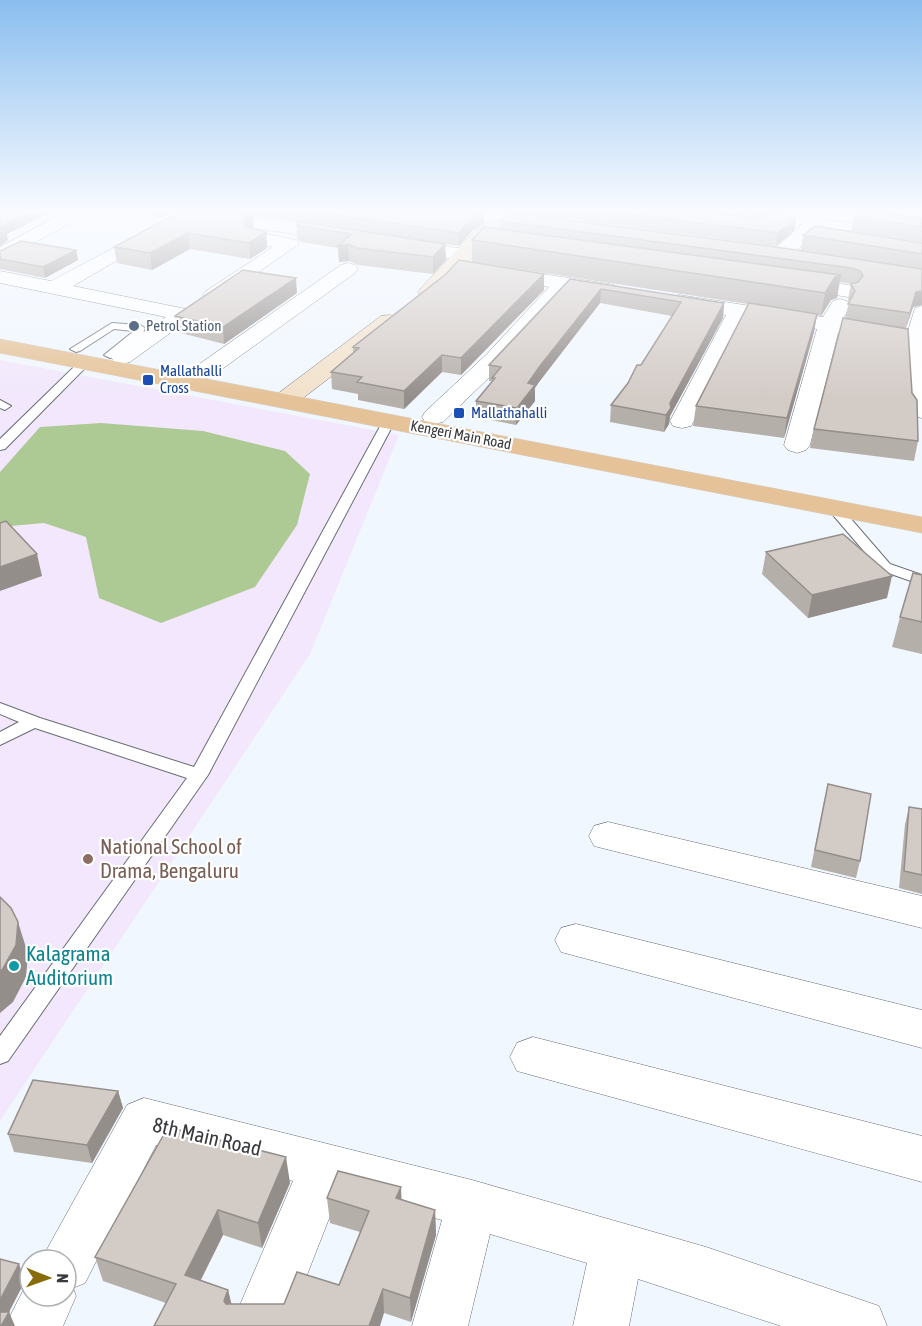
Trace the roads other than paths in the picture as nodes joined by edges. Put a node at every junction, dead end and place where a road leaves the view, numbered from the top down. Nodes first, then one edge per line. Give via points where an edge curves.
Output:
1 (79, 274) edge
2 (245, 274) edge
3 (329, 274) edge
4 (452, 274) edge
5 (536, 274) edge
6 (839, 274) edge
7 (0, 277) edge
8 (848, 277) junction
9 (777, 281) edge
10 (564, 283) junction
11 (54, 288) junction
12 (624, 292) edge
13 (658, 298) edge
14 (739, 310) junction
15 (922, 312) edge
16 (184, 314) junction
17 (829, 325) junction
18 (0, 333) edge
19 (917, 339) junction
20 (0, 346) edge
21 (80, 356) junction
22 (116, 356) junction
23 (203, 372) junction
24 (291, 395) junction
25 (922, 411) edge
26 (434, 417) junction
27 (388, 421) junction
28 (682, 422) dead end
29 (797, 445) dead end
30 (0, 446) edge
31 (834, 508) junction
32 (922, 509) edge
33 (922, 525) edge
34 (922, 580) edge
35 (0, 708) edge
36 (34, 722) junction
37 (0, 739) edge
38 (200, 775) junction
39 (608, 836) dead end
40 (922, 912) edge
41 (576, 940) dead end
42 (922, 1029) edge
43 (0, 1054) edge
44 (534, 1057) dead end
45 (922, 1159) edge
46 (325, 1165) junction
47 (472, 1204) junction
48 (617, 1247) junction
49 (75, 1248) edge
50 (43, 1308) edge
51 (33, 1326) edge
52 (259, 1326) edge
53 (440, 1326) edge
54 (601, 1326) edge
55 (859, 1326) edge

1 - 11 street
2 - 16 street
3 - 23 street
4 - 24 street
5 - 10 street
6 - 8 street
7 - 11 street
8 - 9 street
8 - 17 street
10 - 12 street
10 - 26 street via 495,359
11 - 16 street
13 - 14 street
14 - 17 street
14 - 28 street
15 - 19 street
16 - 22 street
17 - 19 street
17 - 29 street
18 - 21 main road, Kengeri Main Road
19 - 25 street
20 - 21 main road, Kengeri Main Road
21 - 22 main road, Kengeri Main Road
21 - 22 lane via 112,326 140,328
21 - 24 main road, Kengeri Main Road
21 - 30 lane
22 - 23 main road, Kengeri Main Road
23 - 24 main road, Kengeri Main Road
24 - 26 main road, Kengeri Main Road
24 - 27 main road, Kengeri Main Road
26 - 32 main road, Kengeri Main Road
27 - 31 main road, Kengeri Main Road
27 - 38 lane
31 - 33 main road, Kengeri Main Road
31 - 34 lane via 885,567
35 - 36 lane
36 - 37 lane
36 - 38 lane
38 - 43 lane
39 - 40 street
41 - 42 street
44 - 45 street
46 - 47 street
46 - 49 street, 8th Main Road via 144,1120
46 - 52 street
47 - 48 street
47 - 53 street
48 - 54 street
48 - 55 street
50 - 51 street

